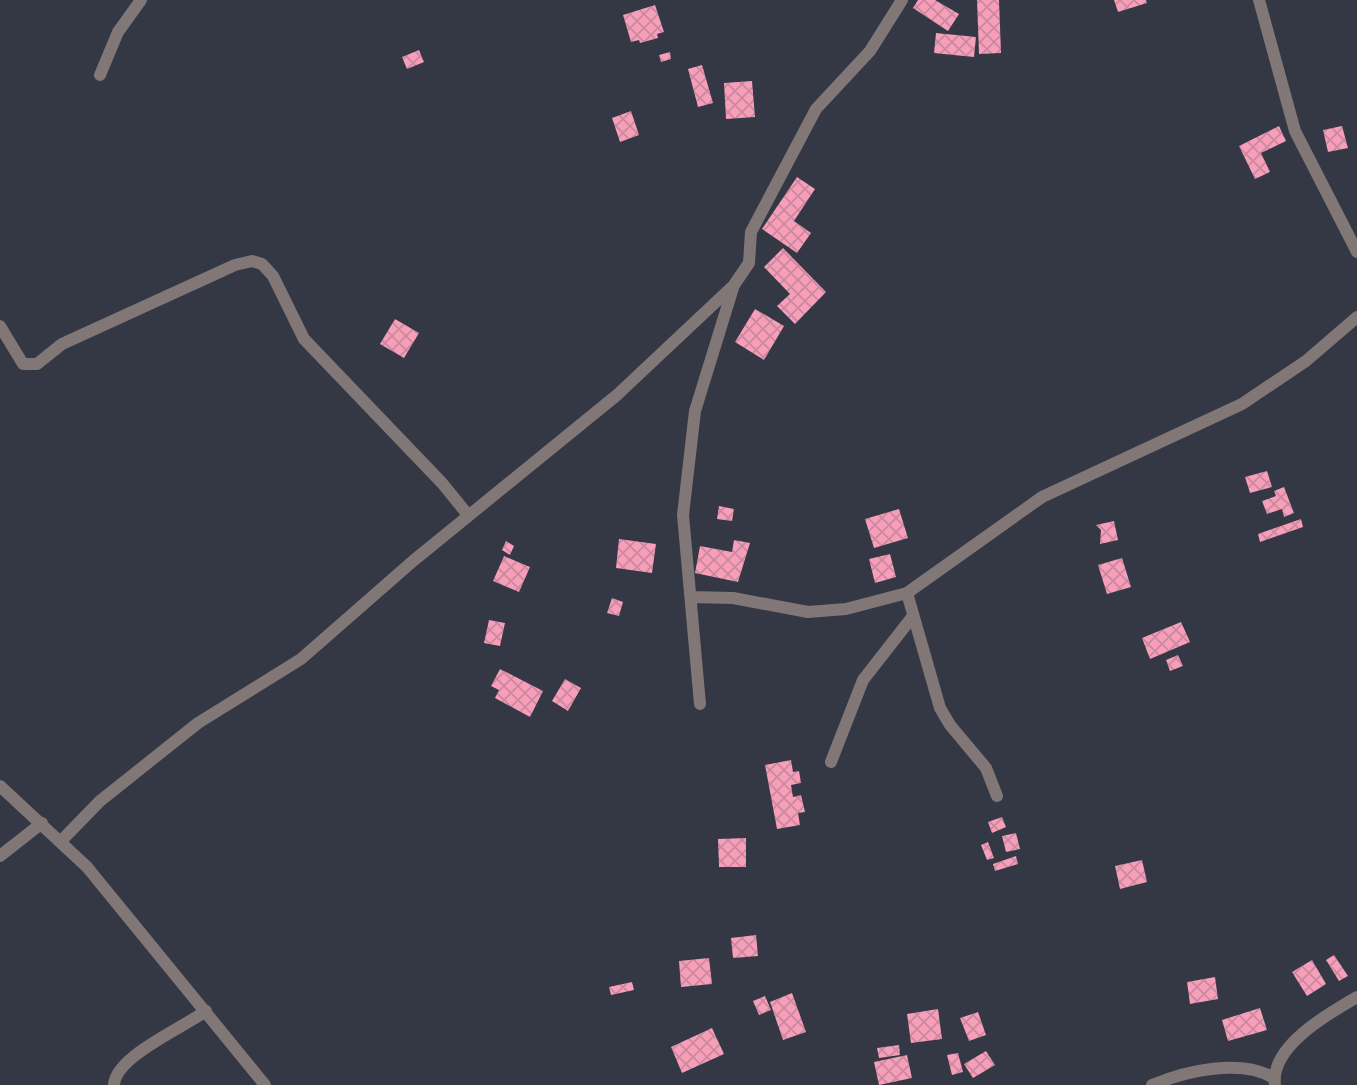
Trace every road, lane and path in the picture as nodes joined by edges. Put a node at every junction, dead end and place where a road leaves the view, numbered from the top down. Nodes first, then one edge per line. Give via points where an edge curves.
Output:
1 (141, 0) edge
2 (902, 0) edge
3 (1259, 0) edge
4 (100, 75) dead end
5 (1357, 252) edge
6 (734, 285) junction
7 (1357, 317) edge
8 (0, 326) edge
9 (468, 515) junction
10 (907, 593) junction
11 (691, 597) junction
12 (914, 616) junction
13 (700, 704) dead end
14 (831, 762) dead end
15 (0, 786) edge
16 (997, 796) dead end
17 (42, 823) junction
18 (61, 841) junction
19 (0, 856) edge
20 (1357, 996) edge
21 (206, 1011) junction
22 (1275, 1082) edge
23 (114, 1085) edge
24 (265, 1085) edge
25 (1152, 1085) edge

1 - 4 street via 118,32
2 - 6 street via 870,51 816,109 751,232 749,263
3 - 5 street via 1295,131
6 - 9 street via 617,395
6 - 11 street via 704,375 688,457 683,515
7 - 10 street via 1272,386 1042,497
8 - 9 street via 23,364 37,364 62,344 235,265 262,264 274,276 304,339
9 - 18 street via 301,659 233,699 160,752
10 - 11 street via 846,609 808,612 733,598
10 - 12 street
11 - 13 street
12 - 14 street via 863,680
12 - 16 street via 940,708 986,768
15 - 17 street
17 - 18 street
17 - 19 street
18 - 21 street
20 - 22 street via 1292,1044 1278,1061
21 - 23 street via 135,1054 116,1072
21 - 24 street
22 - 25 street via 1263,1071 1235,1068

